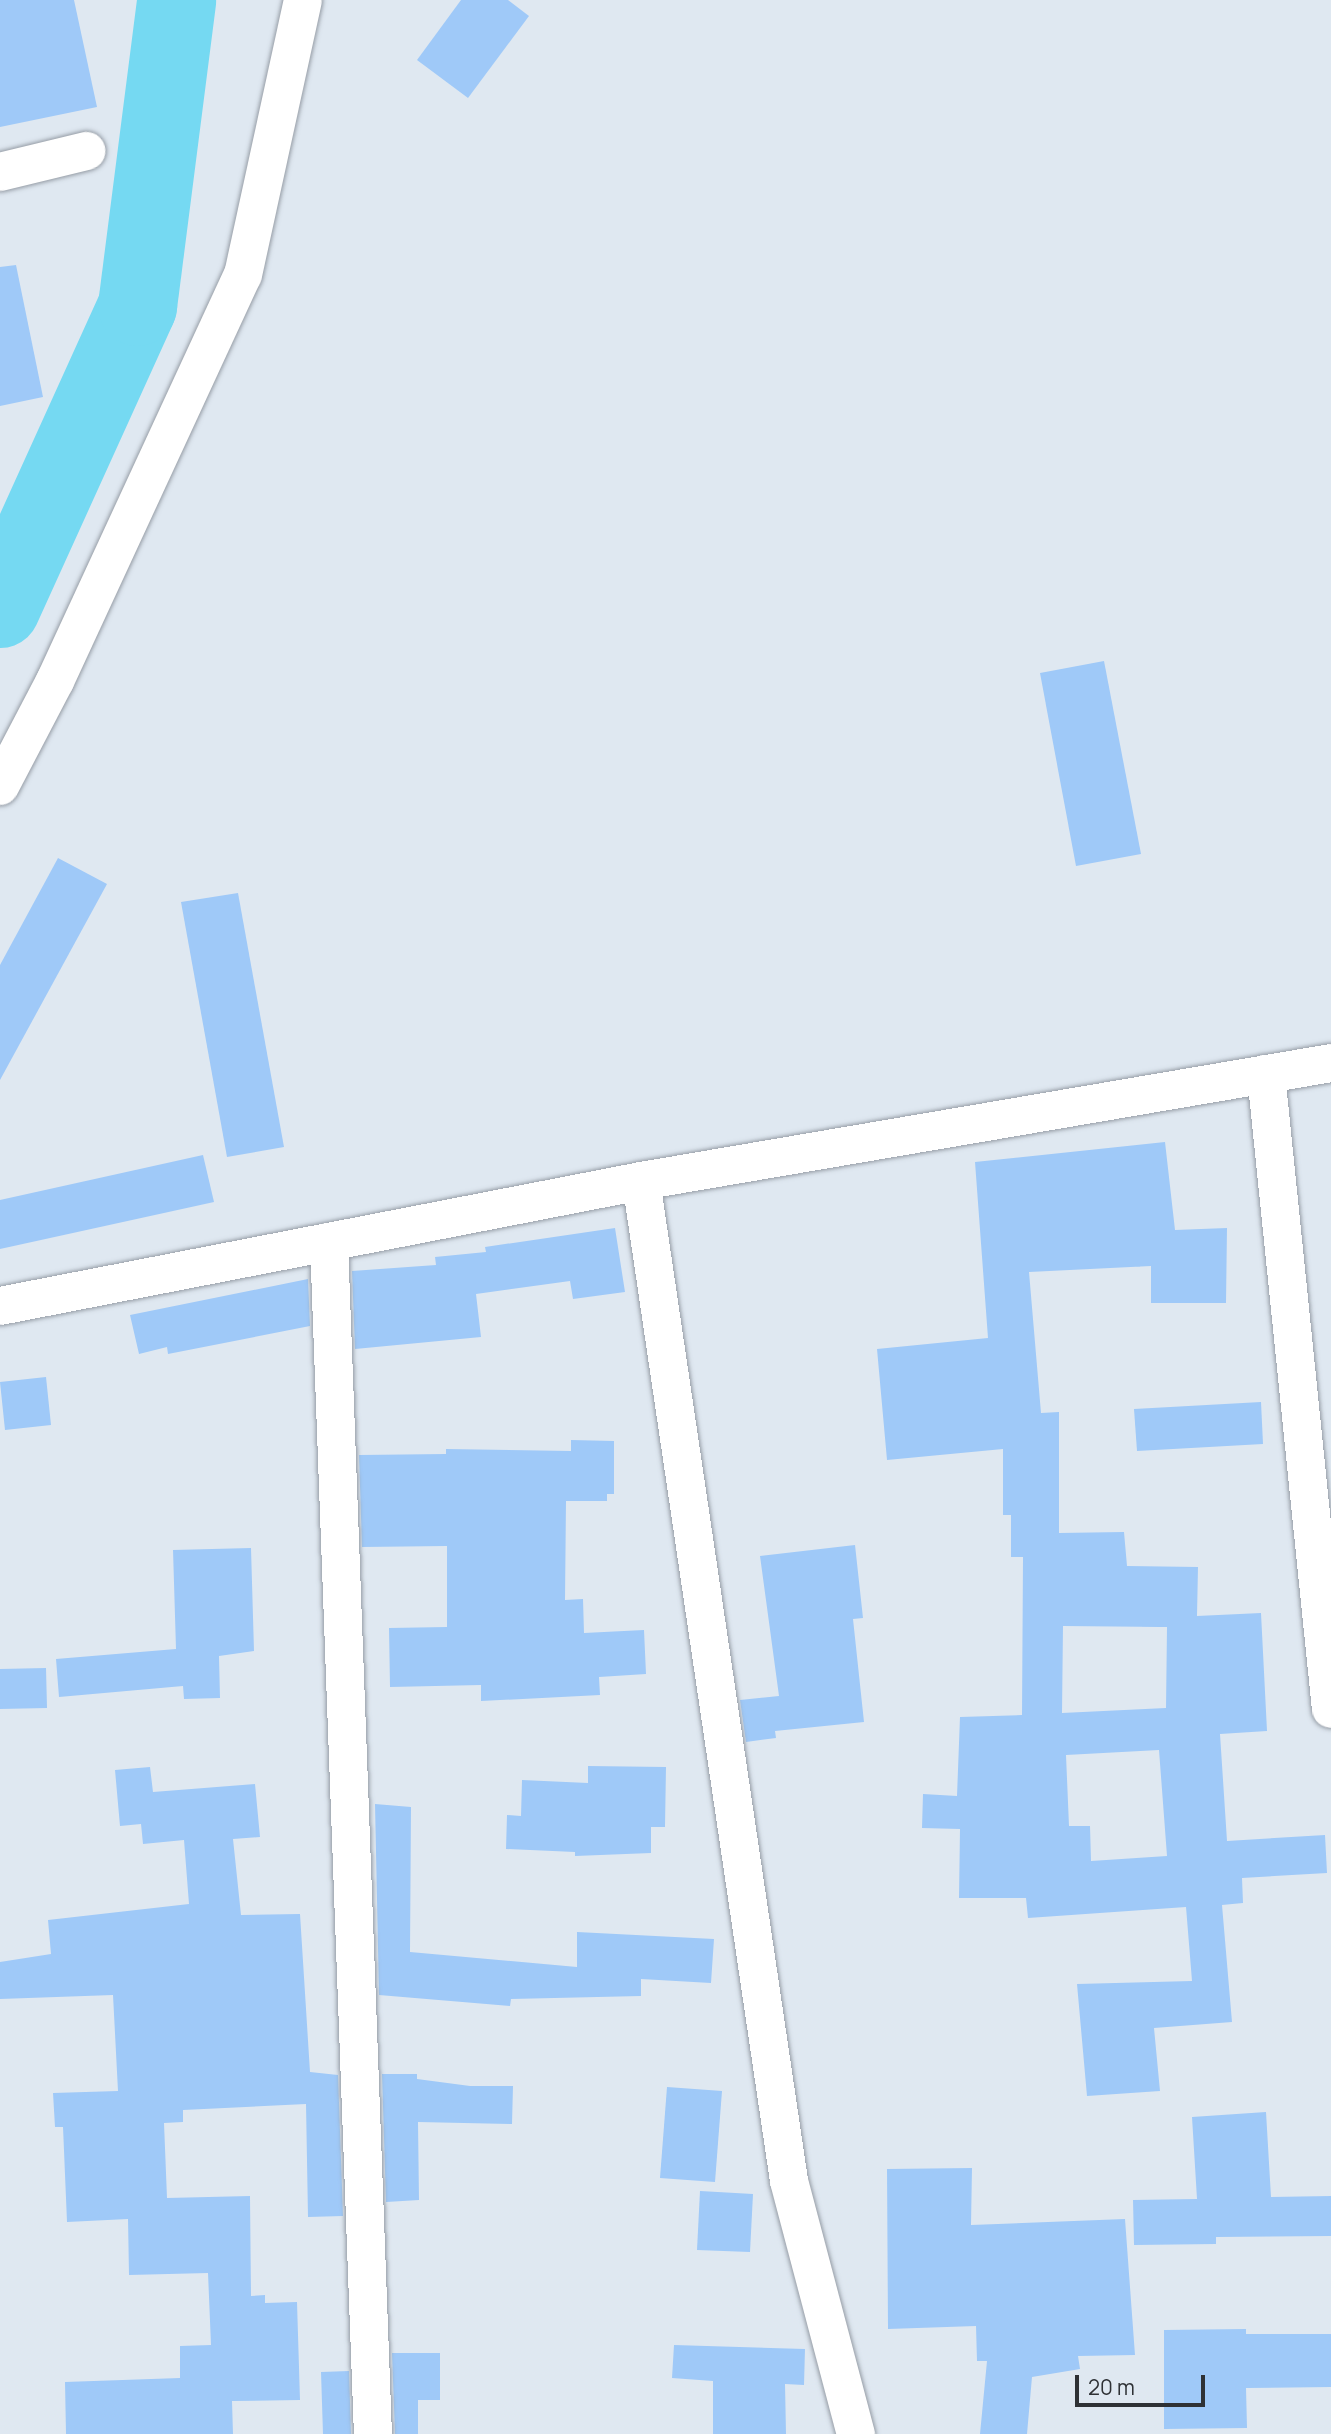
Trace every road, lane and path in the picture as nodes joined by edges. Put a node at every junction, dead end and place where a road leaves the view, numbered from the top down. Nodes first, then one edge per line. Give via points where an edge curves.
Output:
1 (303, 0) edge
2 (86, 151) dead end
3 (0, 172) edge
4 (0, 786) edge
5 (1331, 1063) edge
6 (1266, 1074) junction
7 (641, 1181) junction
8 (329, 1242) junction
9 (0, 1306) edge
10 (1331, 1709) edge
11 (373, 2434) edge
12 (856, 2434) edge

1 - 4 street via 243,275 55,681
2 - 3 street
5 - 6 street
6 - 7 street
6 - 10 street
7 - 8 street
7 - 12 street via 789,2181
8 - 9 street
8 - 11 street

